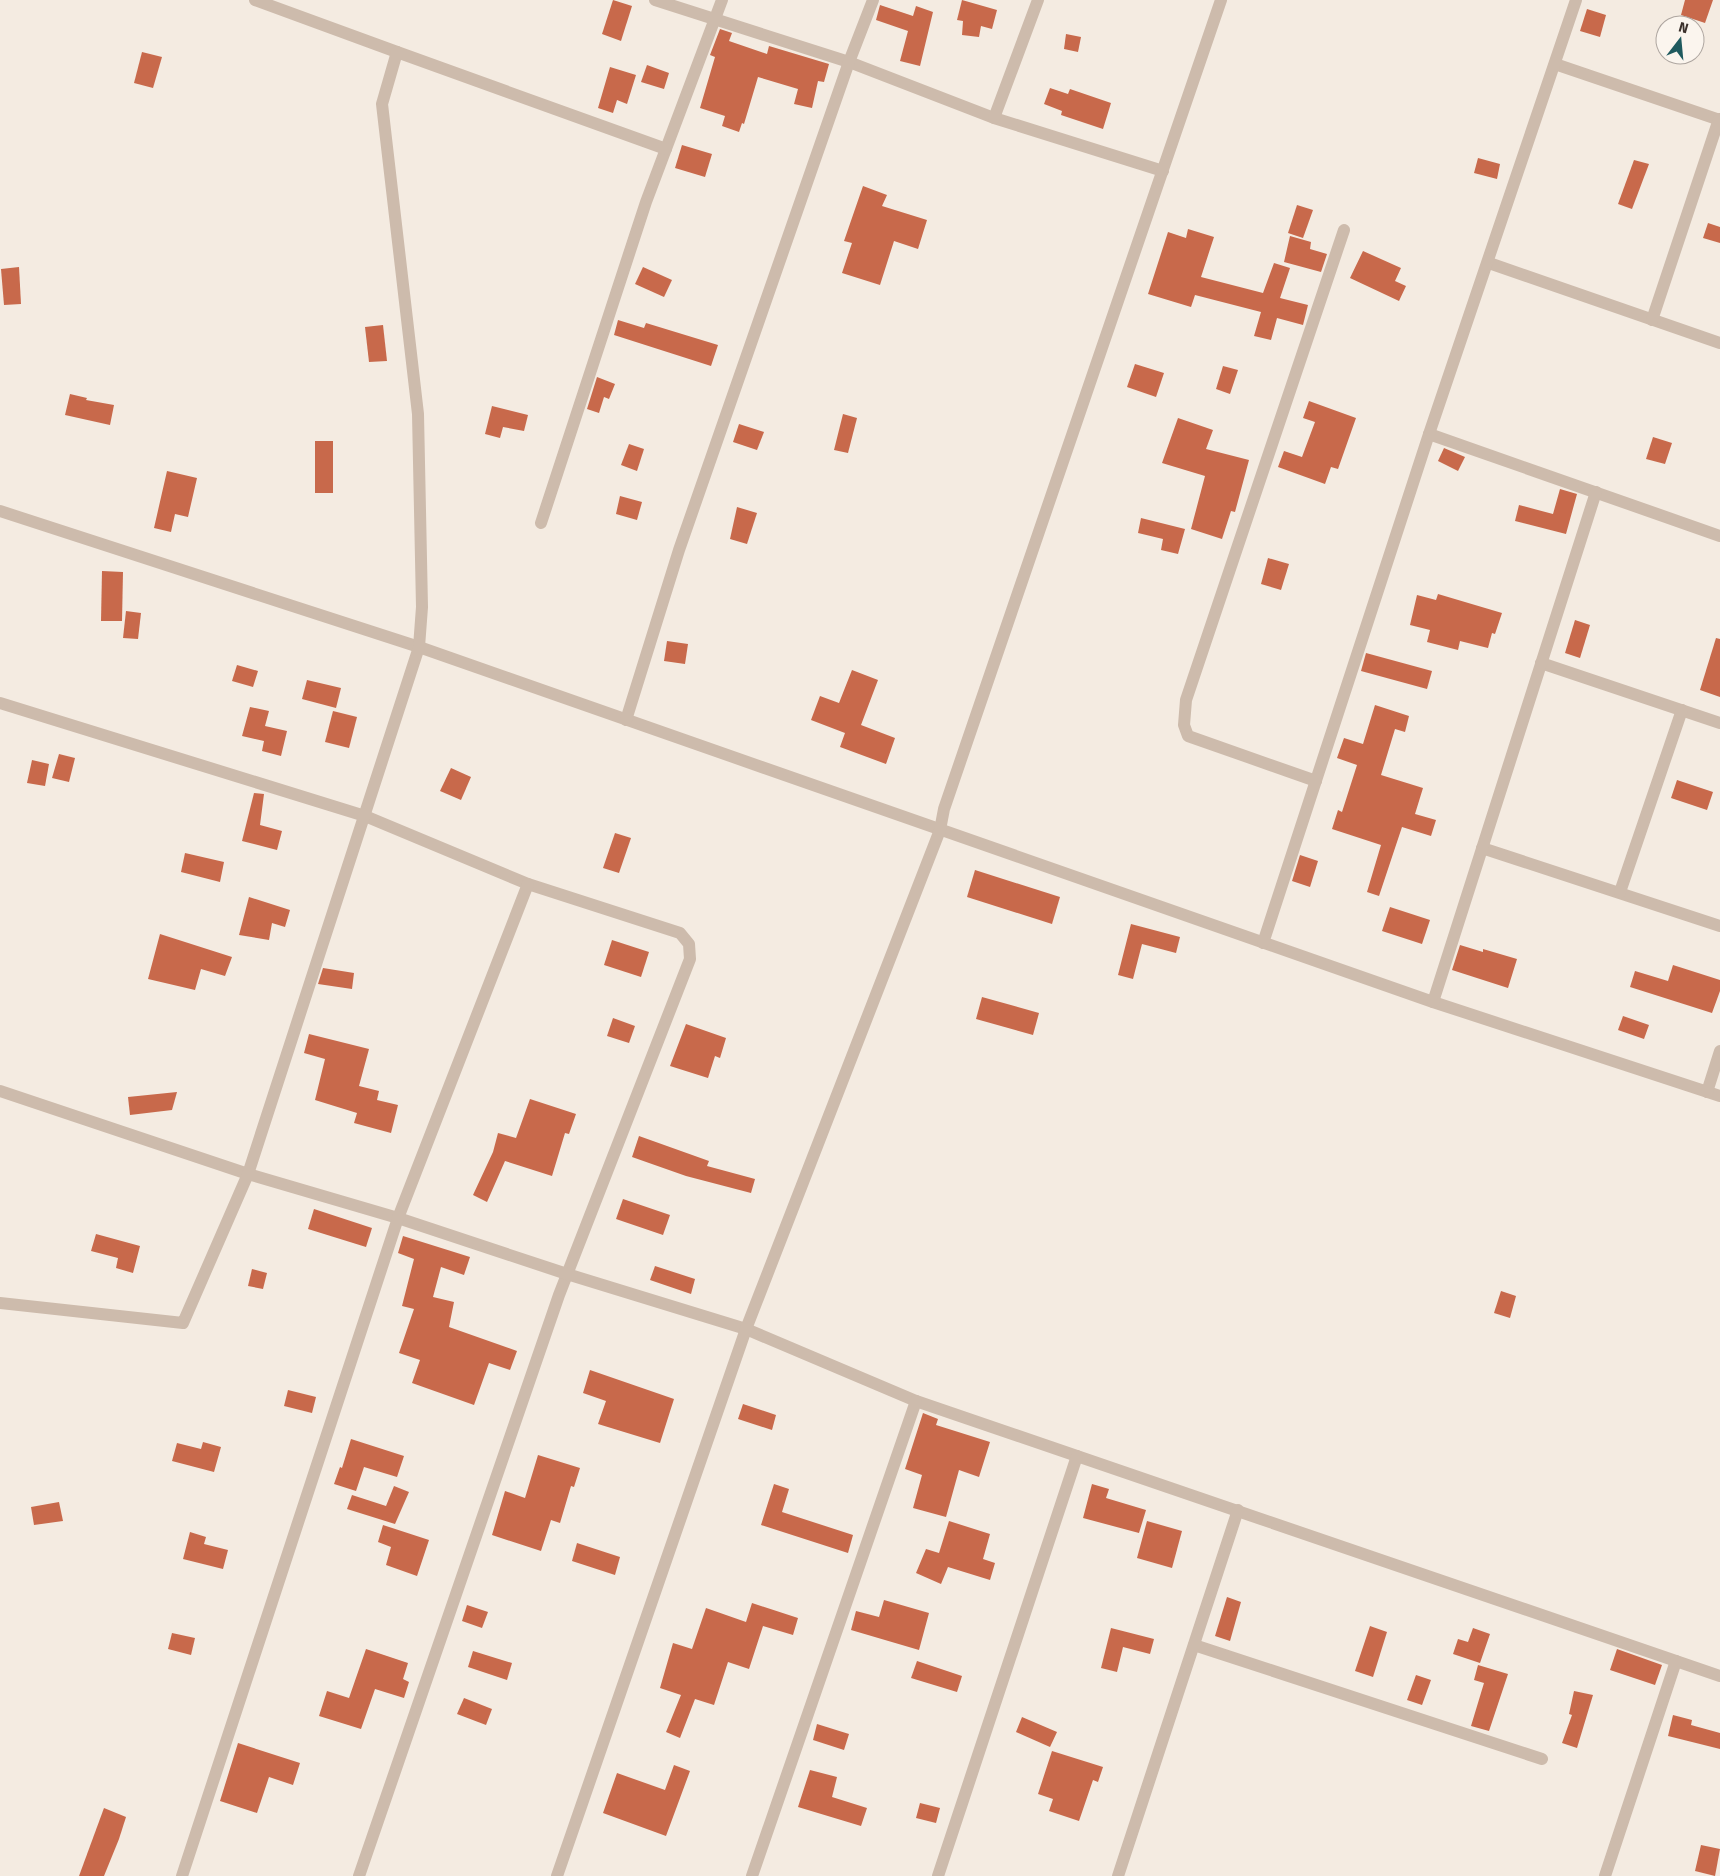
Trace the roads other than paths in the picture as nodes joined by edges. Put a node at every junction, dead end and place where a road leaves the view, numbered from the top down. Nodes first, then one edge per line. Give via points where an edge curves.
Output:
1 (255, 0) edge
2 (655, 0) edge
3 (722, 0) edge
4 (873, 0) edge
5 (1038, 0) edge
6 (1221, 0) edge
7 (1576, 0) edge
8 (714, 20) junction
9 (396, 52) junction
10 (849, 62) junction
11 (1555, 64) junction
12 (994, 118) junction
13 (1720, 120) edge
14 (666, 149) junction
15 (1163, 170) junction
16 (1344, 230) dead end
17 (1488, 263) junction
18 (1652, 320) junction
19 (1720, 343) edge
20 (1429, 434) junction
21 (1596, 492) junction
22 (0, 512) edge
23 (541, 523) dead end
24 (1720, 536) edge
25 (419, 647) junction
26 (1542, 663) junction
27 (0, 703) edge
28 (1682, 710) junction
29 (626, 720) junction
30 (1720, 723) edge
31 (1316, 781) junction
32 (365, 816) junction
33 (940, 830) junction
34 (1482, 848) junction
35 (528, 884) junction
36 (1620, 892) junction
37 (1720, 926) edge
38 (1263, 943) junction
39 (1433, 1002) junction
40 (1720, 1052) edge
41 (0, 1091) edge
42 (1707, 1092) junction
43 (1720, 1096) edge
44 (248, 1174) junction
45 (398, 1218) junction
46 (567, 1274) junction
47 (0, 1303) edge
48 (746, 1329) junction
49 (916, 1401) junction
50 (1077, 1456) junction
51 (1238, 1510) junction
52 (1194, 1645) junction
53 (1676, 1661) junction
54 (1720, 1676) edge
55 (1542, 1759) dead end
56 (182, 1876) edge
57 (359, 1876) edge
58 (557, 1876) edge
59 (752, 1876) edge
60 (938, 1876) edge
61 (1118, 1876) edge
62 (1606, 1876) edge

1 - 9 street
2 - 8 street
3 - 8 street
4 - 10 street
5 - 12 street
6 - 15 street
7 - 11 street
8 - 10 street
8 - 14 street
9 - 14 street
9 - 25 street via 382,104 418,414 422,607
10 - 12 street
10 - 29 street via 679,550
11 - 13 street
11 - 17 street
12 - 15 street
13 - 18 street
14 - 23 street
15 - 33 street via 947,800
16 - 31 street via 1186,700 1184,725 1188,736
17 - 18 street
17 - 20 street
18 - 19 street
20 - 21 street
20 - 31 street
21 - 24 street
21 - 26 street
22 - 25 street
25 - 29 street
25 - 32 street
26 - 28 street
26 - 34 street
27 - 32 street
28 - 30 street
28 - 36 street
29 - 33 street
31 - 38 street
32 - 35 street
32 - 44 street
33 - 38 street
33 - 48 street
34 - 36 street
34 - 39 street
35 - 45 street
35 - 46 street via 680,933 689,944 690,959
36 - 37 street
38 - 39 street
39 - 42 street
40 - 42 street
41 - 44 street
42 - 43 street
44 - 45 street
44 - 47 street via 183,1323
45 - 46 street
45 - 56 street
46 - 48 street
46 - 57 street
48 - 49 street
48 - 58 street
49 - 50 street
49 - 59 street
50 - 51 street
50 - 60 street
51 - 52 street
51 - 53 street
52 - 55 street
52 - 61 street
53 - 54 street
53 - 62 street

